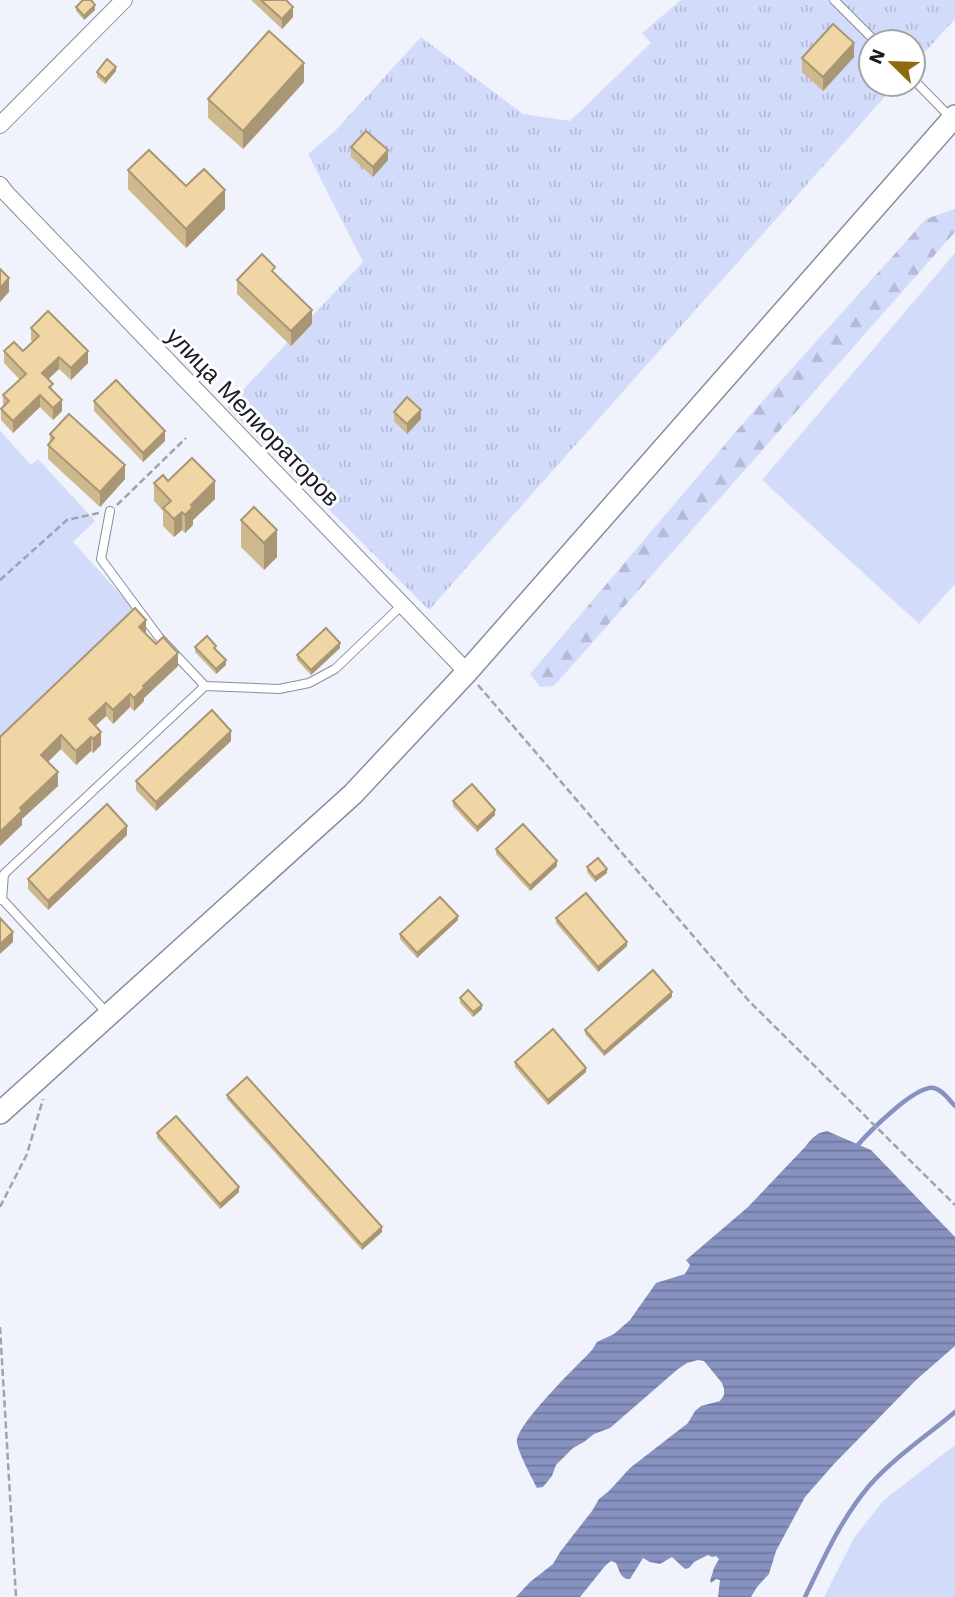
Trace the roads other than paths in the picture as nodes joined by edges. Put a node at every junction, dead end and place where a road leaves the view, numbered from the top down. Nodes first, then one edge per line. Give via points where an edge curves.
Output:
1 (124, 0) edge
2 (834, 0) edge
3 (862, 28) edge
4 (927, 92) edge
5 (954, 117) edge
6 (0, 125) edge
7 (2, 193) edge
8 (110, 511) road end
9 (402, 604) junction
10 (467, 671) junction
11 (205, 686) junction
12 (1, 899) edge
13 (109, 1015) junction
14 (0, 1113) edge

1 - 6 street
2 - 3 lane
4 - 5 lane
5 - 10 main road
7 - 9 street, улица Мелиораторов
8 - 11 lane via 101,559 158,636
9 - 10 street, улица Мелиораторов
9 - 11 lane via 335,669 309,683 279,689
10 - 13 main road via 353,794
11 - 12 lane via 4,874
12 - 13 lane
13 - 14 main road

